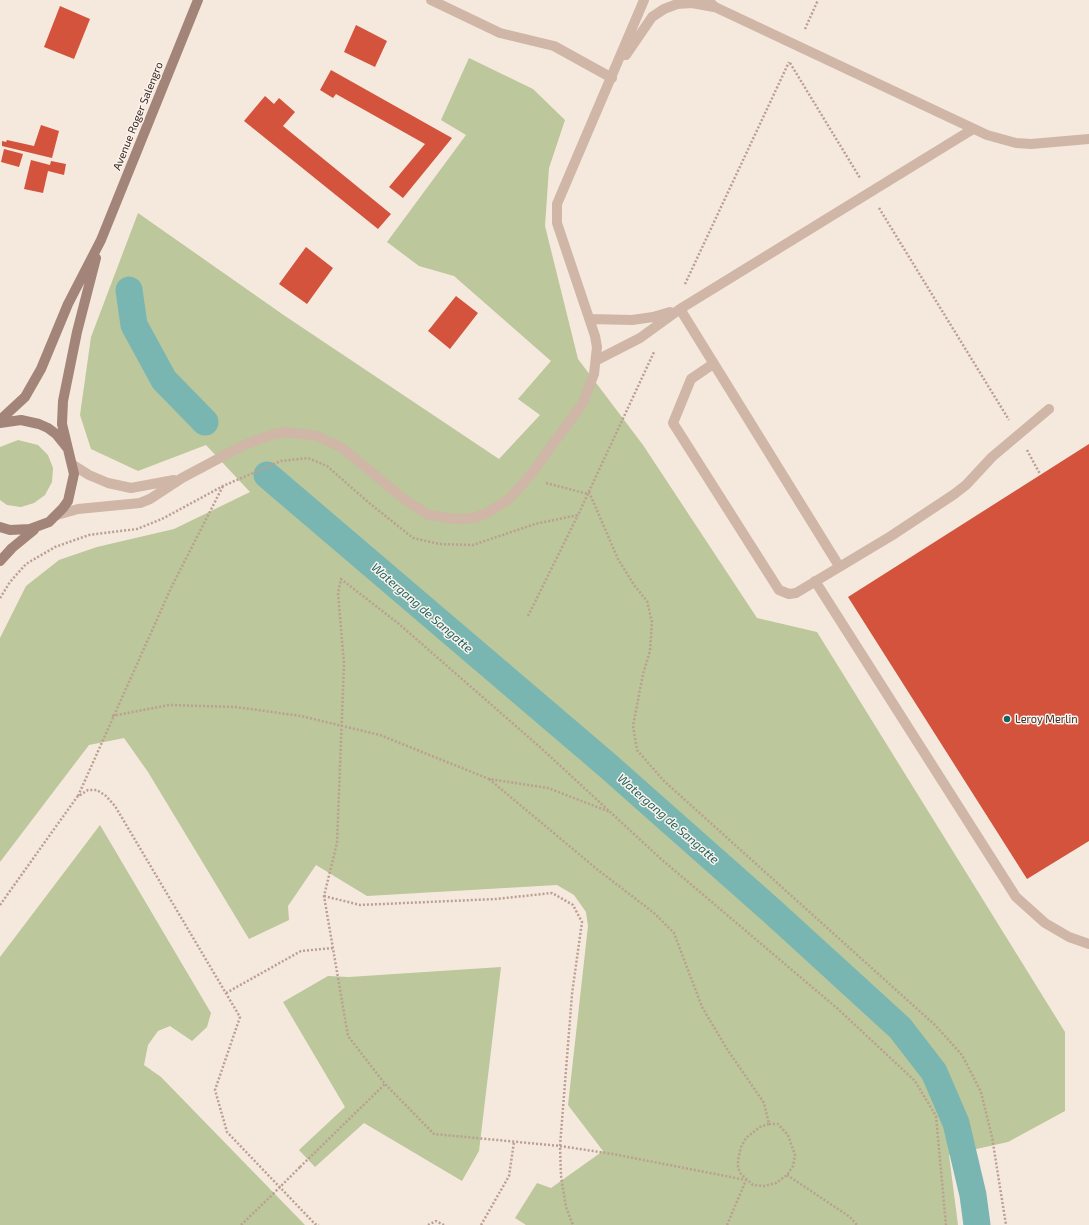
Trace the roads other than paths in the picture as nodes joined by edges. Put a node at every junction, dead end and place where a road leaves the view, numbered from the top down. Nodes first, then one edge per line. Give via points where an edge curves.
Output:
1 (198, 0) edge
2 (431, 0) edge
3 (644, 0) edge
4 (707, 0) edge
5 (715, 7) junction
6 (612, 77) junction
7 (972, 129) junction
8 (1089, 139) edge
9 (101, 240) junction
10 (676, 310) junction
11 (590, 319) junction
12 (597, 360) junction
13 (713, 364) junction
14 (1049, 409) dead end
15 (0, 420) edge
16 (0, 423) edge
17 (68, 449) junction
18 (73, 465) junction
19 (182, 478) junction
20 (57, 516) junction
21 (40, 526) junction
22 (0, 527) edge
23 (0, 561) edge
24 (839, 566) junction
25 (816, 581) junction
26 (1089, 944) edge

1 - 9 main road, Avenue Roger Salengro
2 - 6 lane via 500,33 554,46
3 - 6 lane
4 - 5 lane
5 - 6 lane via 692,2 677,4 652,16
5 - 7 lane
6 - 11 lane via 560,194 556,214
7 - 8 lane via 1016,143 1042,144
7 - 10 lane
9 - 15 main road, Avenue Roger Salengro via 68,304 33,385 15,408
9 - 17 main road, Avenue Roger Salengro via 77,332 63,401 62,424
10 - 11 lane via 653,318
10 - 12 lane via 640,338
10 - 13 lane
11 - 12 lane via 597,347
12 - 19 lane via 590,389 583,403 528,478 509,500 487,514 473,518 442,518 429,515 405,500 354,456 329,440 317,436 286,432 271,435 244,445
13 - 24 lane
13 - 25 lane via 691,379 673,423 779,590 796,593
14 - 24 lane via 992,457 953,495 891,536
16 - 17 main road via 20,420 39,424 56,434
17 - 18 main road, Avenue Roger Salengro
18 - 19 lane via 103,481 130,488
18 - 20 main road, Avenue Roger Salengro via 71,492
19 - 20 lane via 140,503 78,509
20 - 21 main road
21 - 22 main road via 20,531
21 - 23 main road via 23,537
24 - 25 lane
25 - 26 lane via 1016,897 1045,923 1069,937

